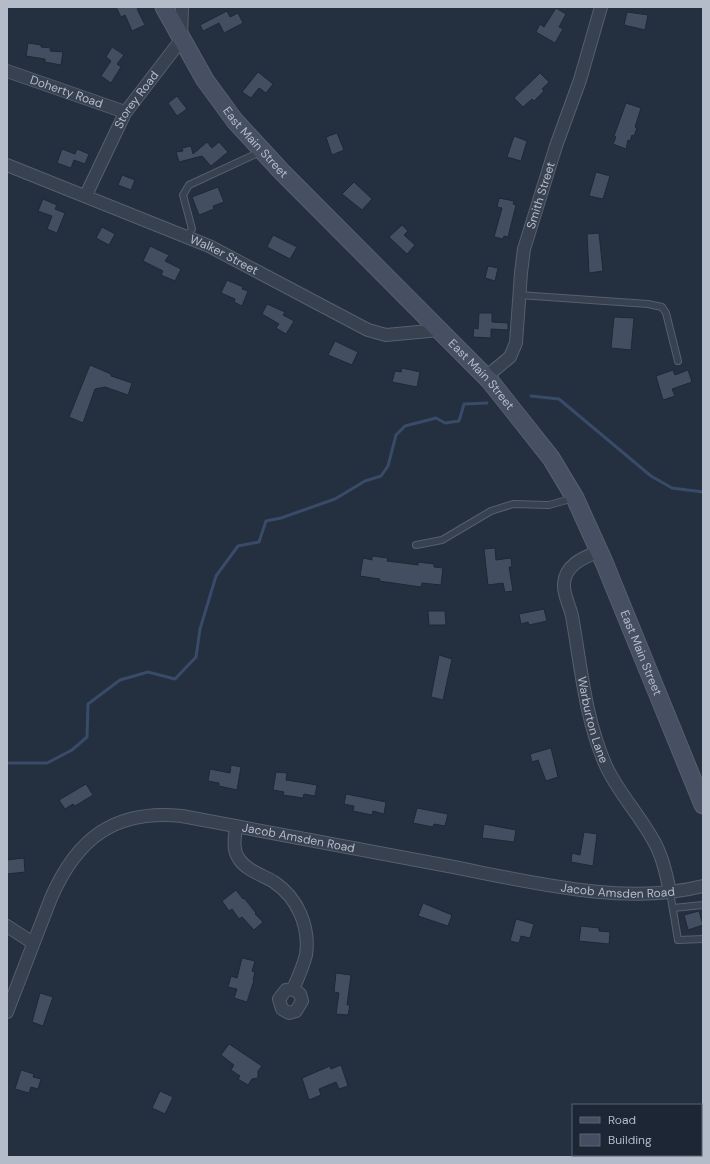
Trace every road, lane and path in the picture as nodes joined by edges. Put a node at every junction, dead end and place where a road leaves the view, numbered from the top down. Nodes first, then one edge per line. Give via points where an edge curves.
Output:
1 (164, 7) edge
2 (182, 7) edge
3 (601, 7) edge
4 (181, 40) junction
5 (7, 71) edge
6 (125, 112) junction
7 (262, 151) junction
8 (7, 165) edge
9 (86, 195) junction
10 (187, 236) junction
11 (519, 295) junction
12 (440, 330) junction
13 (678, 361) dead end
14 (486, 377) junction
15 (575, 498) junction
16 (416, 545) dead end
17 (600, 551) junction
18 (703, 805) edge
19 (236, 826) junction
20 (703, 886) edge
21 (670, 892) junction
22 (703, 905) edge
23 (673, 908) junction
24 (7, 926) edge
25 (703, 939) edge
26 (34, 943) junction
27 (293, 990) dead end
28 (7, 1012) edge

1 - 4 main road, East Main Street
2 - 4 street
3 - 11 street, Smith Street via 582,74 556,146 524,249
4 - 6 street, Storey Road
4 - 7 main road, East Main Street via 222,104
5 - 6 street, Doherty Road
6 - 9 street, Storey Road
7 - 10 lane via 189,185 183,195 192,229
7 - 12 main road, East Main Street
8 - 9 street, Walker Street
9 - 10 street, Walker Street
10 - 12 street, Walker Street via 372,332 386,335
11 - 13 lane via 662,307 666,312
11 - 14 street, Smith Street via 516,343 510,357
12 - 14 main road, East Main Street
14 - 15 main road, East Main Street via 551,458
15 - 16 lane via 549,505 513,504 491,511 442,540
15 - 17 main road, East Main Street
17 - 18 main road, East Main Street
17 - 21 street, Warburton Lane via 573,564 564,584 588,709 606,766 659,851
19 - 21 street, Jacob Amsden Road via 554,886 624,893
19 - 26 street, Jacob Amsden Road via 168,815 142,816 117,823 75,854 58,882
19 - 27 street via 234,845 238,858 248,869 275,883 286,892 302,914 306,954
20 - 21 street, Jacob Amsden Road
21 - 23 lane
22 - 23 lane
23 - 25 lane via 678,940
24 - 26 street
26 - 28 street, Jacob Amsden Road

